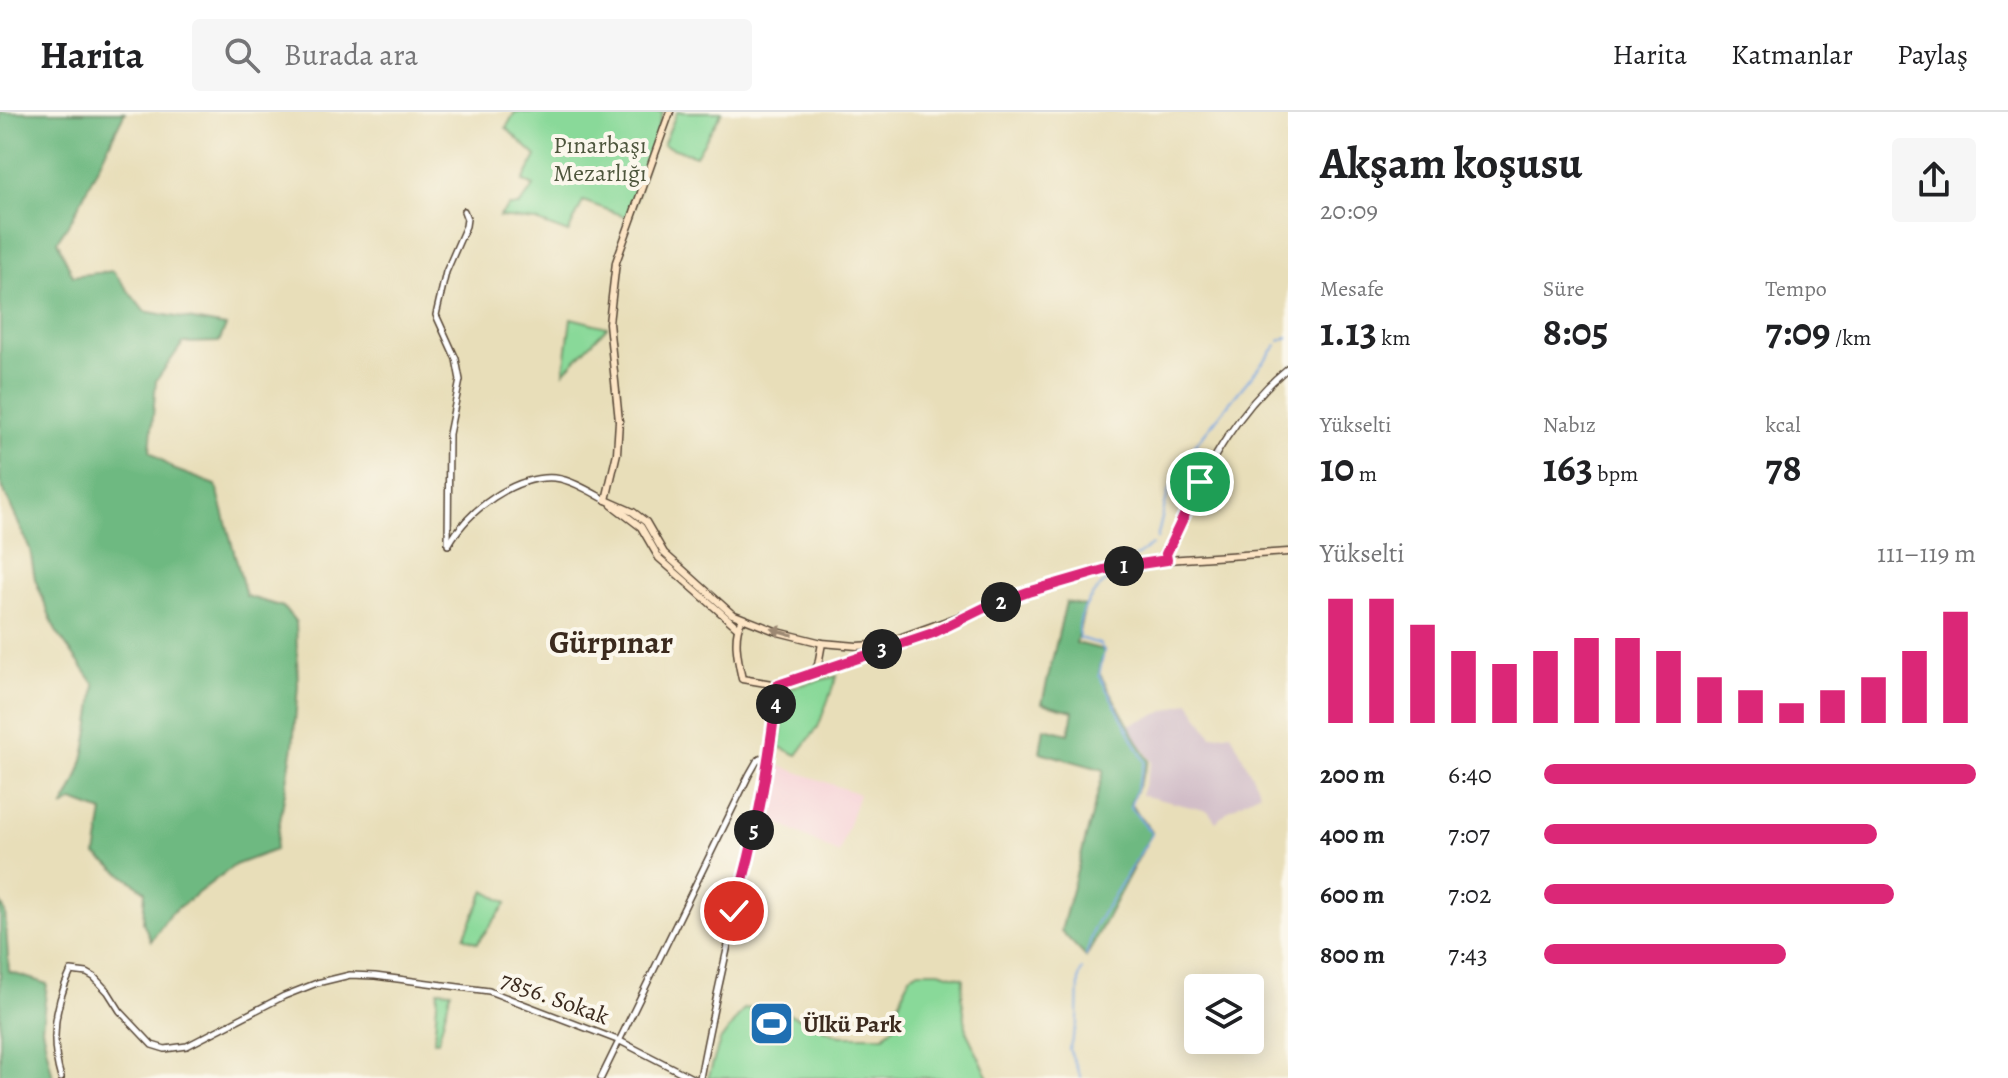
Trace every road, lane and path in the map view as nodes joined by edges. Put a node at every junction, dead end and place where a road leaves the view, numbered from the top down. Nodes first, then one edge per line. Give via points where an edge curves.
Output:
1 (670, 112) edge
2 (464, 211) dead end
3 (1288, 368) edge
4 (606, 500) junction
5 (1288, 552) edge
6 (1167, 560) junction
7 (742, 619) junction
8 (737, 627) junction
9 (825, 643) junction
10 (874, 648) junction
11 (823, 670) junction
12 (813, 673) junction
13 (778, 685) junction
14 (770, 752) junction
15 (620, 1041) junction
16 (61, 1078) edge
17 (601, 1078) edge
18 (692, 1078) edge
19 (700, 1078) edge

1 - 4 main road via 616,262 609,323 619,421
2 - 4 street via 466,226 446,272 436,315 460,380 449,434 448,545 471,513 490,499 541,479 556,478
3 - 6 street via 1257,396 1211,462
4 - 7 main road via 646,522 664,553
4 - 8 main road via 641,527 659,558
5 - 6 main road
6 - 10 main road via 1107,569
7 - 8 main road
9 -> 7 main road
8 - 13 main road via 742,679
9 - 10 main road
9 - 11 main road
9 - 12 main road
10 - 11 main road
11 - 12 main road
12 - 13 main road
13 - 14 street
14 - 15 street via 749,775
14 - 19 street
15 - 16 street, 7856. Sokak via 489,991 350,975 295,991 187,1046 165,1049 152,1045 94,977 71,971 53,1036
15 - 17 street
15 - 18 street, 7856. Sokak

